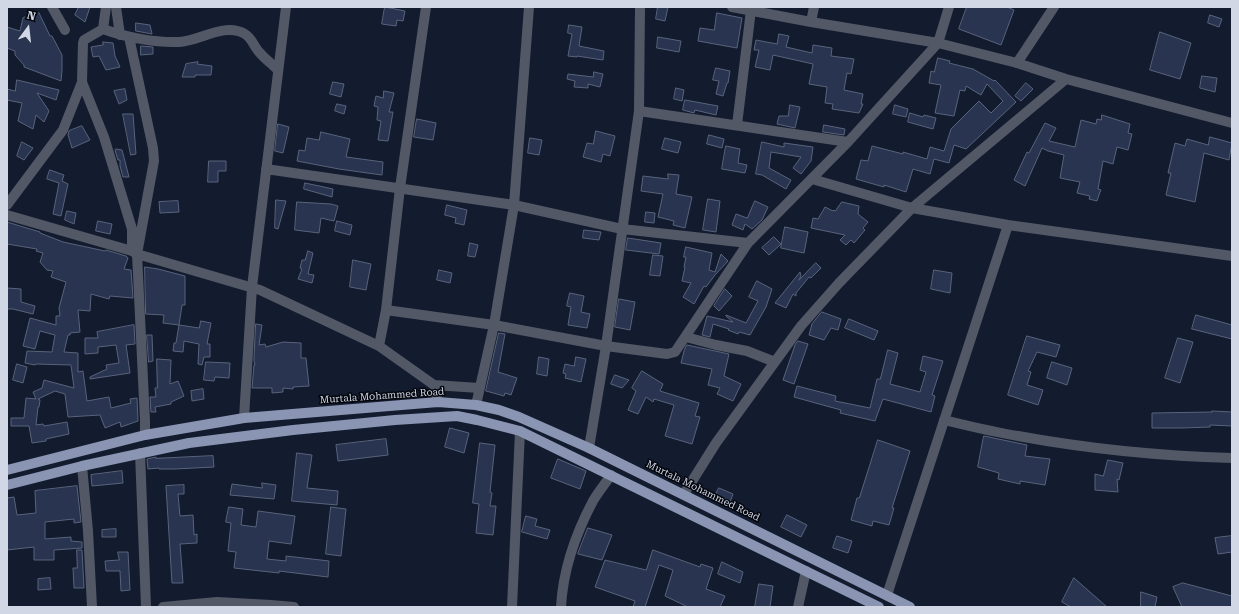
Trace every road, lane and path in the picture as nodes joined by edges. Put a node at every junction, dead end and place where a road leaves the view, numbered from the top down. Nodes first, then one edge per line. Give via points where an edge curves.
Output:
1 (52, 7) edge
2 (106, 7) edge
3 (116, 7) edge
4 (286, 7) edge
5 (426, 7) edge
6 (529, 7) edge
7 (640, 7) edge
8 (814, 7) edge
9 (949, 7) edge
10 (1054, 7) edge
11 (741, 8) edge
12 (811, 22) junction
13 (103, 29) junction
14 (65, 30) dead end
15 (124, 36) junction
16 (938, 43) junction
17 (1016, 63) junction
18 (278, 70) junction
19 (1066, 79) junction
20 (82, 82) junction
21 (639, 110) junction
22 (1232, 123) edge
23 (737, 125) junction
24 (848, 142) junction
25 (266, 169) junction
26 (812, 179) junction
27 (400, 188) junction
28 (7, 205) edge
29 (514, 205) junction
30 (912, 208) junction
31 (7, 215) edge
32 (1008, 225) junction
33 (622, 229) junction
34 (748, 243) junction
35 (134, 253) junction
36 (1232, 256) edge
37 (252, 287) junction
38 (386, 310) junction
39 (494, 325) junction
40 (686, 336) junction
41 (379, 346) junction
42 (606, 346) junction
43 (775, 362) junction
44 (434, 385) junction
45 (479, 388) junction
46 (438, 402) junction
47 (476, 405) junction
48 (244, 418) junction
49 (944, 420) junction
50 (520, 431) junction
51 (549, 431) junction
52 (145, 435) junction
53 (545, 443) junction
54 (589, 448) junction
55 (140, 453) junction
56 (1232, 458) edge
57 (82, 466) junction
58 (7, 470) edge
59 (611, 475) junction
60 (7, 485) edge
61 (684, 494) junction
62 (806, 571) junction
63 (887, 595) junction
64 (92, 607) edge
65 (146, 607) edge
66 (163, 607) edge
67 (294, 607) edge
68 (512, 607) edge
69 (561, 607) edge
70 (798, 607) edge
71 (879, 607) edge
72 (910, 607) edge

1 - 14 street
2 - 13 street
3 - 15 street
4 - 18 street
5 - 27 street
6 - 29 street
7 - 21 street
8 - 12 street
9 - 16 street
10 - 17 street
11 - 12 street
11 - 23 street
12 - 16 street
13 - 15 street
13 - 20 street via 84,40
15 - 18 street via 180,42 220,31 237,30 246,34 258,52
15 - 35 street via 153,148 154,161
16 - 17 street
16 - 24 street
17 - 19 street
18 - 25 street
19 - 22 street
19 - 30 street
20 - 28 street via 63,130
20 - 35 street via 104,137 132,229
21 - 23 street
21 - 33 street
23 - 24 street
24 - 26 street
25 - 27 street
25 - 37 street
26 - 30 street
26 - 34 street
27 - 29 street
27 - 38 street
29 - 33 street
29 - 39 street
30 - 32 street
30 - 43 street via 839,283 801,326
31 - 35 street
32 - 36 street
32 - 49 street
33 - 34 street
33 - 42 street
34 - 40 street
35 - 37 street
35 - 52 street
37 - 41 street
37 - 48 street
38 - 39 street
38 - 41 street
39 - 42 street
39 - 45 street
40 - 42 street via 675,352 667,354
40 - 43 street via 747,351
41 - 44 street
42 - 54 street
43 - 61 street via 716,442
44 - 45 street
44 - 46 street
45 - 47 street
46 - 47 main road, Murtala Mohammed Road
46 - 48 main road, Murtala Mohammed Road
47 - 51 main road, Murtala Mohammed Road via 506,413
48 - 52 main road, Murtala Mohammed Road
49 - 56 street via 1017,436 1090,447 1186,457
49 - 63 street
50 - 53 main road
50 - 55 main road via 457,416 219,439
50 - 68 street
51 - 53 main road
51 - 54 main road, Murtala Mohammed Road
52 - 58 main road, Murtala Mohammed Road
53 - 59 main road
54 - 61 main road, Murtala Mohammed Road
55 - 57 main road
55 - 65 street
57 - 60 main road
57 - 64 street
59 - 62 main road
59 - 69 street via 593,500 571,550 561,593
61 - 63 main road, Murtala Mohammed Road
62 - 70 street
62 - 71 main road
63 - 72 main road, Murtala Mohammed Road
66 - 67 street via 217,602

